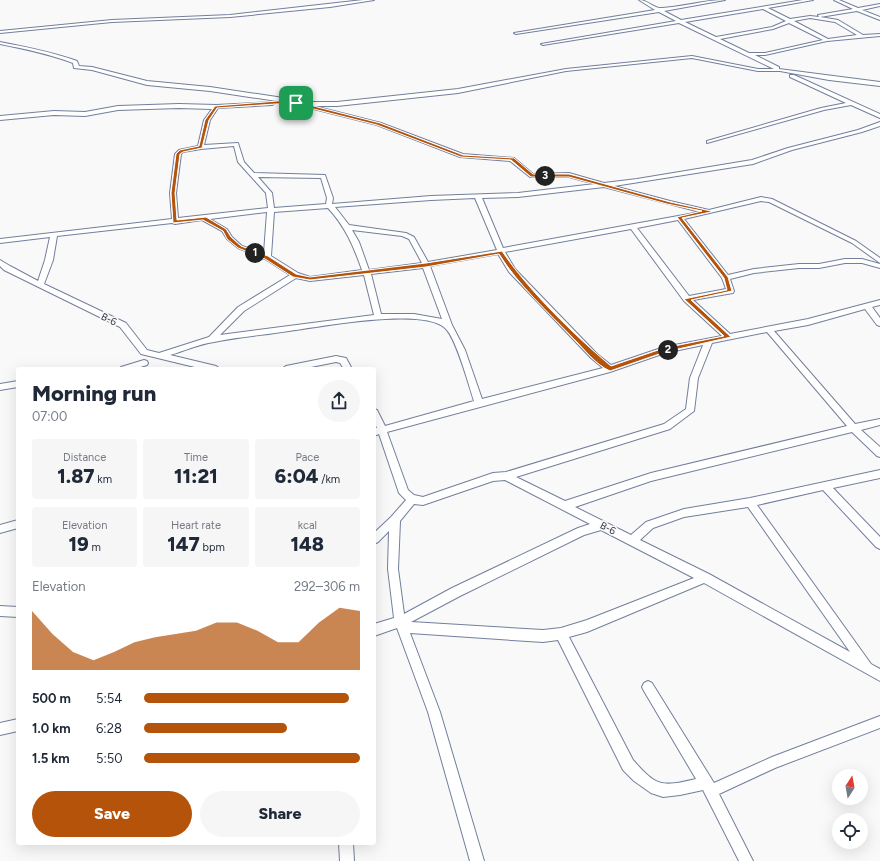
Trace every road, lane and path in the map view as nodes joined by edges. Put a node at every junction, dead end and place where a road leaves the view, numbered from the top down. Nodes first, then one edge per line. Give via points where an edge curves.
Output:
1 (372, 0) edge
2 (641, 0) edge
3 (723, 0) edge
4 (811, 0) edge
5 (836, 0) edge
6 (880, 5) edge
7 (764, 8) junction
8 (855, 9) junction
9 (659, 10) junction
10 (810, 17) junction
11 (880, 19) edge
12 (789, 21) junction
13 (681, 22) junction
14 (0, 32) edge
15 (516, 34) dead end
16 (880, 34) edge
17 (862, 36) junction
18 (714, 39) junction
19 (827, 40) junction
20 (0, 43) edge
21 (544, 44) dead end
22 (748, 54) junction
23 (780, 70) junction
24 (880, 84) edge
25 (293, 102) junction
26 (852, 103) junction
27 (216, 107) junction
28 (880, 116) edge
29 (0, 118) edge
30 (880, 124) edge
31 (709, 142) dead end
32 (200, 147) junction
33 (254, 174) junction
34 (608, 185) junction
35 (478, 197) junction
36 (329, 205) junction
37 (271, 210) junction
38 (709, 212) junction
39 (679, 217) junction
40 (204, 218) junction
41 (175, 222) junction
42 (632, 226) junction
43 (347, 227) junction
44 (54, 234) junction
45 (0, 241) edge
46 (501, 252) junction
47 (267, 257) junction
48 (880, 261) edge
49 (0, 262) edge
50 (426, 265) junction
51 (880, 266) edge
52 (368, 272) junction
53 (295, 275) junction
54 (726, 278) junction
55 (40, 285) junction
56 (687, 299) junction
57 (880, 302) edge
58 (866, 306) junction
59 (378, 317) junction
60 (880, 323) edge
61 (448, 326) junction
62 (768, 329) junction
63 (728, 337) junction
64 (212, 339) junction
65 (709, 341) junction
66 (144, 352) junction
67 (160, 355) junction
68 (144, 366) edge
69 (208, 367) edge
70 (295, 367) edge
71 (347, 367) edge
72 (610, 369) junction
73 (16, 384) edge
74 (0, 386) edge
75 (479, 403) junction
76 (880, 422) edge
77 (854, 429) junction
78 (378, 430) edge
79 (880, 453) edge
80 (880, 474) edge
81 (506, 476) junction
82 (825, 486) junction
83 (412, 499) junction
84 (750, 502) junction
85 (564, 506) junction
86 (395, 520) junction
87 (16, 525) edge
88 (603, 525) junction
89 (0, 529) edge
90 (376, 537) edge
91 (632, 540) junction
92 (880, 544) edge
93 (705, 578) junction
94 (0, 611) edge
95 (16, 612) edge
96 (401, 624) junction
97 (376, 630) edge
98 (561, 634) junction
99 (868, 668) junction
100 (880, 675) edge
101 (648, 687) dead end
102 (880, 722) edge
103 (16, 725) edge
104 (0, 729) edge
105 (708, 787) junction
106 (346, 845) edge
107 (347, 861) edge
108 (477, 861) edge
109 (746, 861) edge

1 - 14 street via 230,16 112,21
2 - 9 street
3 - 9 street
4 - 7 street
5 - 8 street
6 - 8 street
7 - 12 street
7 - 13 street
8 - 10 street
8 - 11 street
9 - 13 street
9 - 15 street
10 - 12 street
10 - 17 street via 836,20
12 - 18 street via 773,28
12 - 19 street
13 - 18 street
13 - 21 street
16 - 17 street
17 - 19 street
18 - 22 street
19 - 22 street via 765,54
20 - 25 street via 67,59 76,62 76,67 92,67 147,83 210,89
22 - 23 street
23 - 24 street
23 - 25 street via 758,70 692,57 566,70 458,91 401,98 337,104
23 - 26 street
25 - 27 street
25 - 34 street via 379,124 462,156 512,159 532,176 569,175
26 - 28 street
26 - 31 street
27 - 29 street via 118,108 85,114 54,113
27 - 32 street via 207,120
30 - 34 street via 797,146 753,162
32 - 33 street via 236,144 241,162
32 - 41 street via 178,154 173,193
33 - 36 street via 322,175 330,198
33 - 37 street via 269,193
34 - 35 street
34 - 38 street
35 - 36 street
35 - 46 street
36 - 37 street
36 - 43 street via 342,216
37 - 40 street
37 - 47 street
38 - 39 street
38 - 48 street via 761,199 770,200 854,242
39 - 42 street
39 - 54 street
40 - 41 street
40 - 47 street via 225,230 229,238 240,247
41 - 44 street
42 - 46 street
42 - 56 street
43 - 50 street via 409,236
43 - 52 street
44 - 45 street
44 - 55 street via 49,260
46 - 50 street
46 - 72 street via 512,270 550,311
47 - 53 street
49 - 55 street, B-6
50 - 52 street
50 - 61 street
51 - 54 street via 862,261 845,261 818,266 768,269
52 - 53 street via 310,278
52 - 59 street
53 - 64 street via 241,309
54 - 56 street via 730,291
55 - 66 street, B-6 via 123,325
56 - 63 street
57 - 58 street
58 - 60 street
58 - 62 street via 808,322
59 - 61 street via 412,316
59 - 64 street
61 - 75 street
62 - 63 street
62 - 77 street
63 - 65 street
64 - 67 street
65 - 72 street via 664,350
65 - 81 street via 694,378 690,411 679,420 667,427
66 - 67 street
66 - 68 street
67 - 69 street
70 - 71 street via 336,358 343,360
72 - 75 street
73 - 74 street
75 - 78 street
76 - 77 street
77 - 79 street
77 - 85 street via 651,477
78 - 83 street via 404,493
80 - 82 street
81 - 83 street via 493,477 423,501
81 - 85 street, B-6
82 - 84 street
82 - 92 street
83 - 86 street
84 - 91 street via 722,505 666,518 650,525
84 - 99 street
85 - 88 street, B-6
86 - 90 street
86 - 96 street via 393,569
87 - 89 street
88 - 91 street, B-6
88 - 96 street via 575,534
91 - 93 street, B-6
93 - 98 street
93 - 99 street, B-6
94 - 95 street
96 - 97 street
96 - 98 street via 543,636
96 - 108 street via 434,712
98 - 105 street via 628,765 640,779 664,792
99 - 100 street, B-6
101 - 105 street
102 - 105 street
103 - 104 street
105 - 109 street
106 - 107 street

